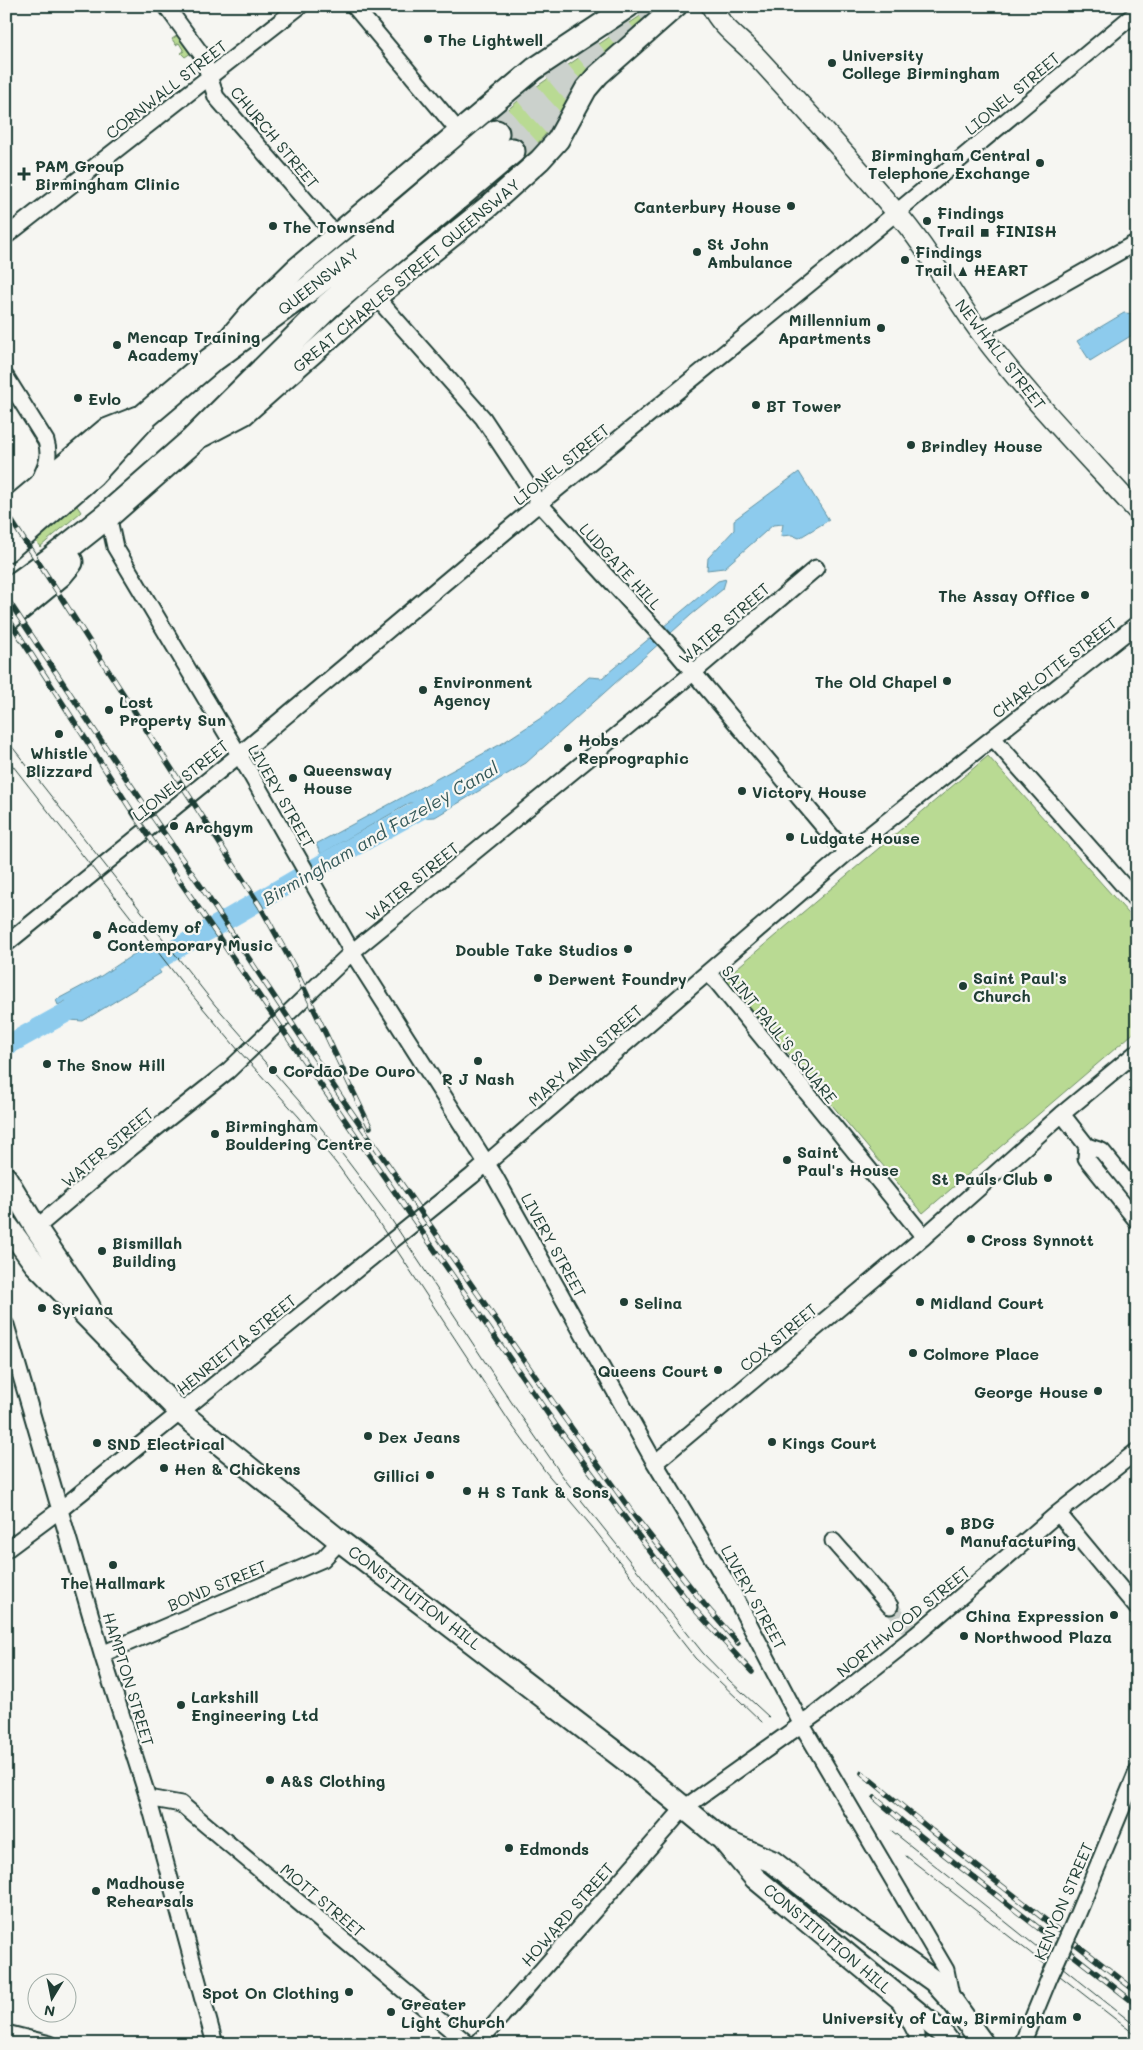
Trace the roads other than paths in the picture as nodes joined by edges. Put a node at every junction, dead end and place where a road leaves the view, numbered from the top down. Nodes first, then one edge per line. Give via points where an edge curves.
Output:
1 (166, 6) edge
2 (300, 6) edge
3 (354, 6) edge
4 (629, 6) edge
5 (676, 6) edge
6 (711, 6) edge
7 (723, 6) edge
8 (1137, 12) edge
9 (756, 55) junction
10 (210, 77) junction
11 (460, 133) junction
12 (496, 133) tunnel mouth
13 (512, 152) tunnel mouth
14 (897, 212) junction
15 (337, 234) junction
16 (6, 236) edge
17 (1137, 242) edge
18 (376, 297) junction
19 (979, 331) junction
20 (210, 361) junction
21 (6, 377) edge
22 (146, 416) junction
23 (191, 442) junction
24 (30, 498) junction
25 (540, 504) junction
26 (1137, 511) edge
27 (6, 516) edge
28 (108, 516) junction
29 (6, 549) edge
30 (816, 568) dead end
31 (6, 593) edge
32 (6, 618) edge
33 (1137, 624) edge
34 (694, 672) junction
35 (993, 738) junction
36 (239, 755) junction
37 (848, 852) junction
38 (1137, 901) edge
39 (6, 944) edge
40 (352, 952) junction
41 (707, 973) junction
42 (1137, 1052) edge
43 (1062, 1114) junction
44 (1088, 1146) junction
45 (486, 1162) junction
46 (6, 1178) edge
47 (1137, 1194) edge
48 (1137, 1221) edge
49 (6, 1224) edge
50 (36, 1228) junction
51 (924, 1237) junction
52 (6, 1325) edge
53 (115, 1346) junction
54 (180, 1412) junction
55 (1137, 1452) edge
56 (655, 1463) junction
57 (61, 1509) junction
58 (1058, 1513) junction
59 (340, 1541) junction
60 (833, 1541) dead end
61 (6, 1550) edge
62 (890, 1606) tunnel mouth
63 (1137, 1608) edge
64 (102, 1654) junction
65 (802, 1725) junction
66 (1137, 1772) edge
67 (148, 1798) junction
68 (684, 1808) junction
69 (722, 1840) junction
70 (826, 1904) junction
71 (897, 1996) junction
72 (953, 2002) junction
73 (6, 2033) edge
74 (943, 2040) edge
75 (50, 2044) edge
76 (214, 2044) edge
77 (468, 2044) edge
78 (477, 2044) edge
79 (917, 2044) edge
80 (983, 2044) edge
81 (1022, 2044) edge

1 - 10 street, CHURCH STREET via 202,55
2 - 10 street, CORNWALL STREET
3 - 11 street
4 - 11 main road via 534,69
5 - 18 main road, GREAT CHARLES STREET QUEENSWAY via 598,75 586,89 558,140 540,160
6 - 9 street, NEWHALL STREET via 726,30
7 - 9 street, NEWHALL STREET
8 - 14 street, LIONEL STREET
9 - 14 street, NEWHALL STREET
10 - 15 street, CHURCH STREET via 216,97
10 - 16 street, CORNWALL STREET
11 - 15 main road
12 - 20 highway, QUEENSWAY via 310,288
13 - 23 highway, QUEENSWAY via 328,306
14 - 19 street, NEWHALL STREET
14 - 25 street, LIONEL STREET
15 - 20 main road via 278,285
17 - 19 street
18 - 23 main road, GREAT CHARLES STREET QUEENSWAY via 244,414
18 - 25 street, LUDGATE HILL via 483,418
19 - 26 street, NEWHALL STREET via 1041,406
20 - 22 highway, QUEENSWAY
21 - 24 street via 48,448 48,465
22 - 24 highway via 106,432
22 - 29 highway, QUEENSWAY via 92,474
23 - 28 highway, GREAT CHARLES STREET QUEENSWAY
24 - 27 highway
25 - 34 street, LUDGATE HILL
25 - 36 street, LIONEL STREET
28 - 31 highway
28 - 32 highway via 60,574
28 - 36 street, LIVERY STREET via 115,547
30 - 34 street, WATER STREET via 798,592
33 - 35 street, CHARLOTTE STREET
34 - 37 street, LUDGATE HILL
34 - 40 street, WATER STREET
35 - 37 street, SAINT PAUL'S SQUARE
35 - 38 street
36 - 39 street, LIONEL STREET
36 - 40 street, LIVERY STREET
37 - 41 street, SAINT PAUL'S SQUARE
40 - 45 street, LIVERY STREET
40 - 50 street, WATER STREET via 228,1071
41 - 45 street, MARY ANN STREET
41 - 51 street, SAINT PAUL'S SQUARE
42 - 43 street
43 - 44 street
43 - 51 street
44 - 47 street via 1102,1151
44 - 48 street via 1086,1158
45 - 54 street, HENRIETTA STREET
45 - 56 street, LIVERY STREET
46 - 50 main road, CONSTITUTION HILL
49 - 53 main road, CONSTITUTION HILL via 35,1264
50 - 53 main road, CONSTITUTION HILL
51 - 56 street, COX STREET
52 - 57 street, HAMPTON STREET
53 - 54 main road, CONSTITUTION HILL
54 - 57 street, HENRIETTA STREET
54 - 59 main road, CONSTITUTION HILL
55 - 58 street, NORTHWOOD STREET
56 - 65 street, LIVERY STREET via 732,1591
57 - 61 street, HENRIETTA STREET
57 - 64 street, HAMPTON STREET
58 - 63 street
58 - 65 street, NORTHWOOD STREET
59 - 64 street, BOND STREET via 324,1559
59 - 68 main road, CONSTITUTION HILL
60 - 62 street
64 - 67 street, HAMPTON STREET
65 - 68 street, NORTHWOOD STREET
65 - 72 street, LIVERY STREET via 946,1970
66 - 81 street, KENYON STREET, bridge
67 - 76 street, HAMPTON STREET
67 - 77 street, MOTT STREET via 181,1804
68 - 69 main road, CONSTITUTION HILL
68 - 78 street, HOWARD STREET
69 - 70 main road, CONSTITUTION HILL via 773,1862
69 - 71 main road, CONSTITUTION HILL via 755,1878
70 - 72 main road, CONSTITUTION HILL via 934,1981
70 - 74 main road, CONSTITUTION HILL via 935,2002
71 - 74 main road, CONSTITUTION HILL
71 - 79 street via 917,2035
72 - 80 main road, CONSTITUTION HILL
73 - 75 street

